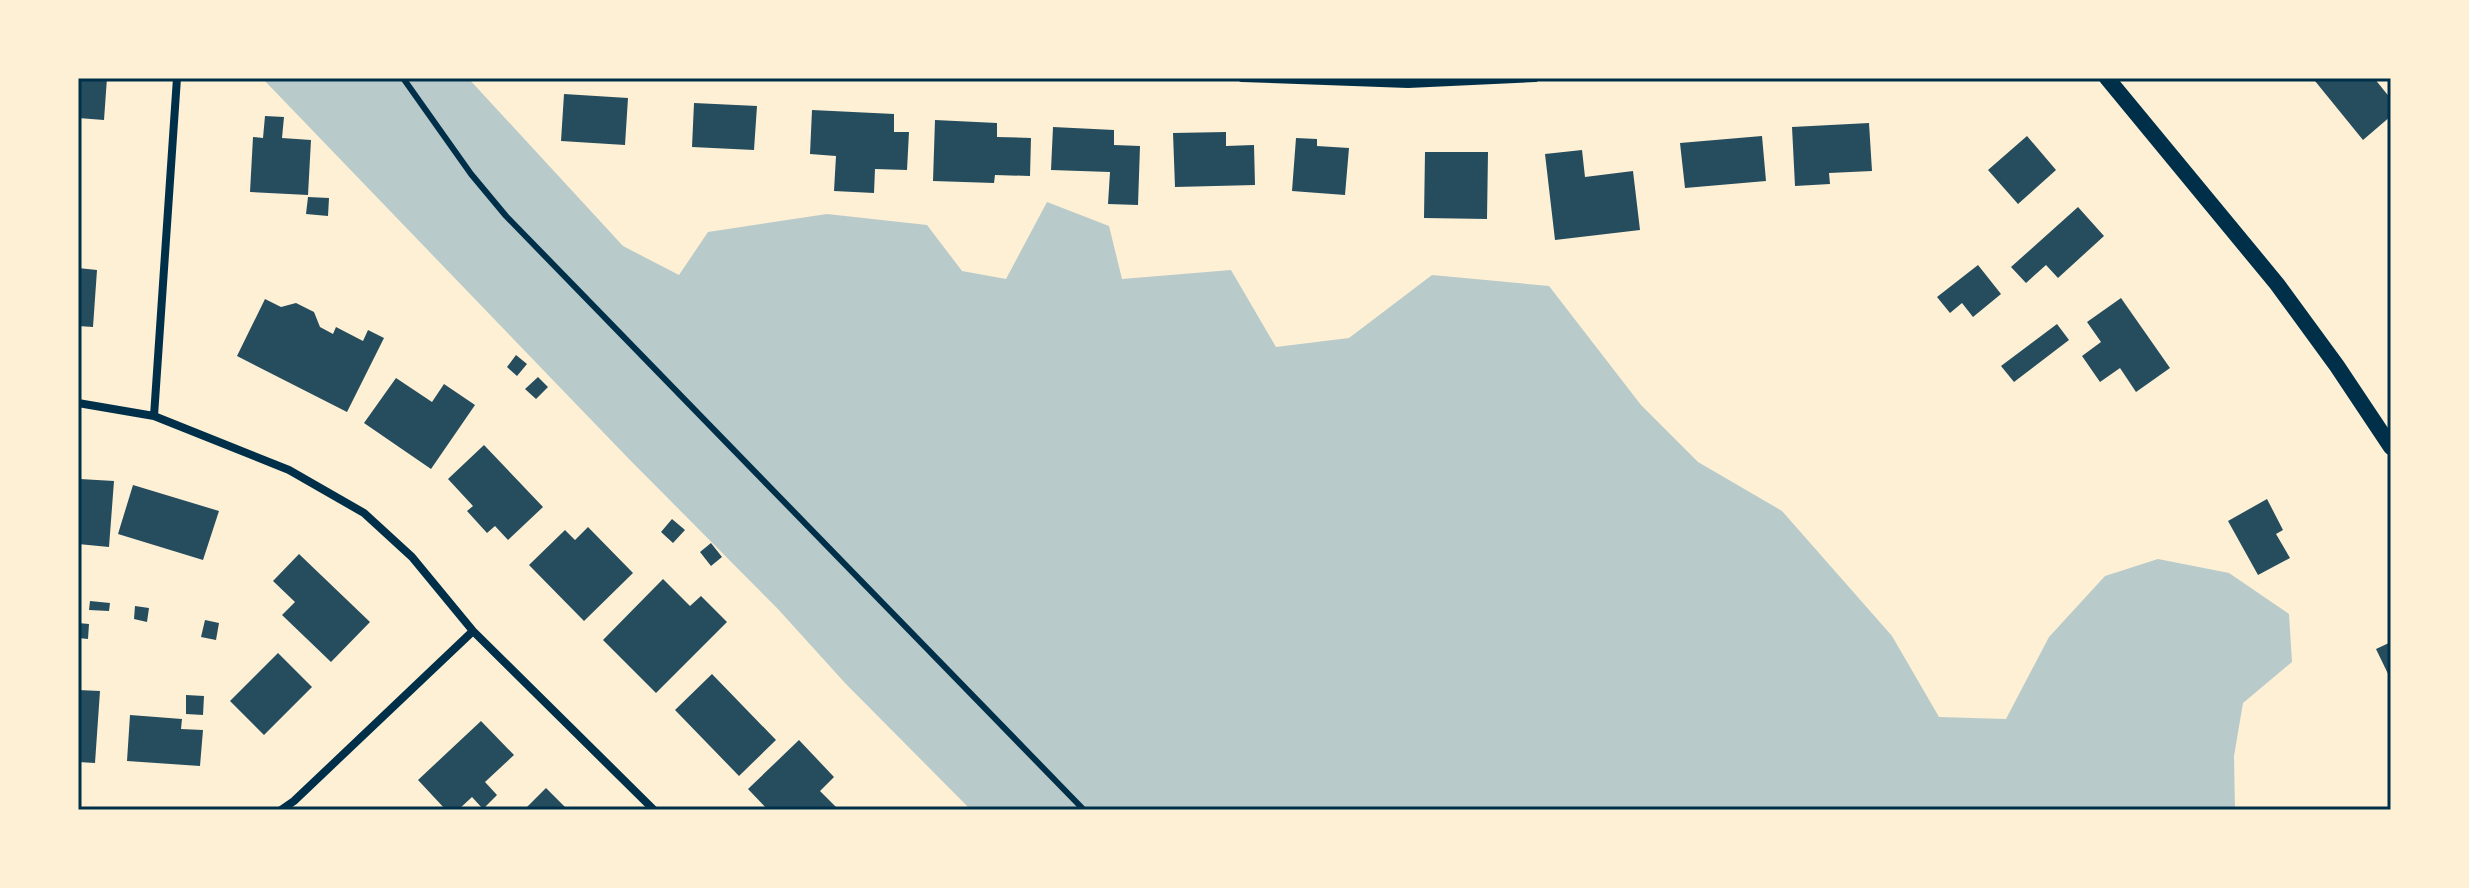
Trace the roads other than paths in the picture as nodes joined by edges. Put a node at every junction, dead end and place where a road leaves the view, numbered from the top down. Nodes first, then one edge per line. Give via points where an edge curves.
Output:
1 (177, 78) edge
2 (403, 78) edge
3 (1242, 78) edge
4 (1535, 78) edge
5 (2107, 78) edge
6 (78, 403) edge
7 (154, 416) junction
8 (2391, 447) edge
9 (473, 631) junction
10 (281, 810) edge
11 (654, 810) edge
12 (1084, 810) edge

1 - 7 street
2 - 12 lane via 506,216
3 - 4 street via 1408,84
5 - 8 main road via 2277,284
6 - 7 street
7 - 9 street via 289,470 364,513 412,557
9 - 10 street
9 - 11 street

